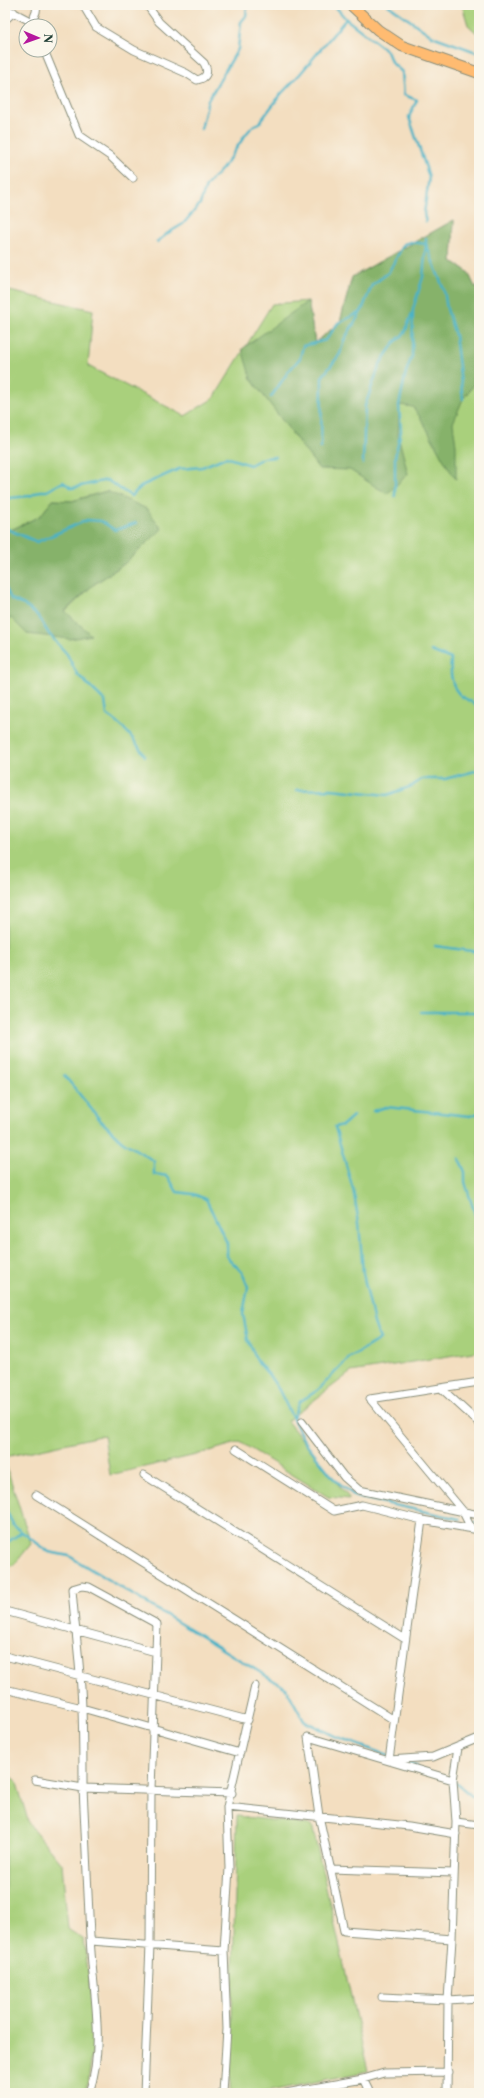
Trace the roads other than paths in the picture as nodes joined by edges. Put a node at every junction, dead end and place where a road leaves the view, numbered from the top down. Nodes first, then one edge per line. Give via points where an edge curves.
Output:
1 (37, 5) edge
2 (83, 5) edge
3 (147, 5) edge
4 (351, 5) edge
5 (5, 8) edge
6 (14, 12) junction
7 (24, 18) edge
8 (34, 18) edge
9 (5, 20) edge
10 (47, 58) edge
11 (479, 73) edge
12 (133, 178) dead end
13 (479, 1382) edge
14 (442, 1389) junction
15 (302, 1422) dead end
16 (479, 1423) edge
17 (236, 1449) dead end
18 (144, 1475) dead end
19 (36, 1495) dead end
20 (463, 1512) junction
21 (479, 1515) edge
22 (422, 1520) junction
23 (471, 1528) junction
24 (479, 1530) edge
25 (5, 1611) edge
26 (75, 1631) junction
27 (405, 1639) junction
28 (156, 1652) junction
29 (5, 1656) edge
30 (79, 1675) junction
31 (255, 1686) dead end
32 (5, 1689) edge
33 (154, 1694) junction
34 (82, 1708) junction
35 (248, 1720) junction
36 (394, 1720) junction
37 (153, 1728) junction
38 (479, 1738) edge
39 (458, 1748) junction
40 (240, 1753) junction
41 (389, 1760) junction
42 (36, 1780) dead end
43 (453, 1780) junction
44 (83, 1788) junction
45 (151, 1789) junction
46 (232, 1793) junction
47 (227, 1807) junction
48 (319, 1816) junction
49 (456, 1822) junction
50 (479, 1825) edge
51 (456, 1834) junction
52 (330, 1869) junction
53 (454, 1873) junction
54 (452, 1939) junction
55 (91, 1941) junction
56 (150, 1945) junction
57 (224, 1951) junction
58 (382, 1997) dead end
59 (479, 1998) edge
60 (448, 2000) junction
61 (448, 2072) junction
62 (363, 2079) junction
63 (294, 2092) edge
64 (89, 2093) edge
65 (144, 2093) edge
66 (223, 2093) edge
67 (286, 2093) edge
68 (370, 2093) edge
69 (447, 2093) edge

1 - 8 street
2 - 3 street via 96,27 154,60 198,80 203,79 208,69 204,63 159,22
4 - 11 main road via 378,30 402,46
5 - 6 street
6 - 7 street
6 - 9 street
10 - 12 street via 79,135 110,156
13 - 14 street
14 - 16 street
14 - 20 street via 370,1399
15 - 20 street via 344,1477 359,1490
17 - 22 street via 334,1511 362,1505
18 - 27 street
19 - 36 street
20 - 21 street
20 - 23 street
22 - 23 street
22 - 27 street
23 - 24 street
25 - 26 street
26 - 28 street
26 - 28 street via 72,1589 89,1587 157,1624
26 - 30 street
27 - 36 street
28 - 33 street
29 - 30 street
30 - 33 street
30 - 34 street
31 - 35 street
32 - 34 street
33 - 35 street
33 - 37 street
34 - 37 street
34 - 44 street
35 - 40 street
36 - 41 street
37 - 40 street
37 - 45 street
38 - 39 street
39 - 41 street via 432,1757
39 - 43 street
40 - 46 street
41 - 43 street
41 - 48 street via 308,1737
42 - 44 street
43 - 49 street
44 - 45 street
44 - 55 street
45 - 46 street
45 - 56 street
46 - 47 street
47 - 48 street
47 - 57 street via 229,1868
48 - 51 street
48 - 52 street
49 - 50 street
49 - 51 street
51 - 53 street
52 - 53 street
52 - 54 street via 344,1931
53 - 54 street
54 - 60 street
55 - 56 street
55 - 64 street via 96,1993 96,2045
56 - 57 street
56 - 65 street
57 - 66 street via 227,2029
58 - 60 street
59 - 60 street
60 - 61 street
61 - 62 street via 384,2073
61 - 69 street
62 - 63 street
62 - 68 street
63 - 67 street

